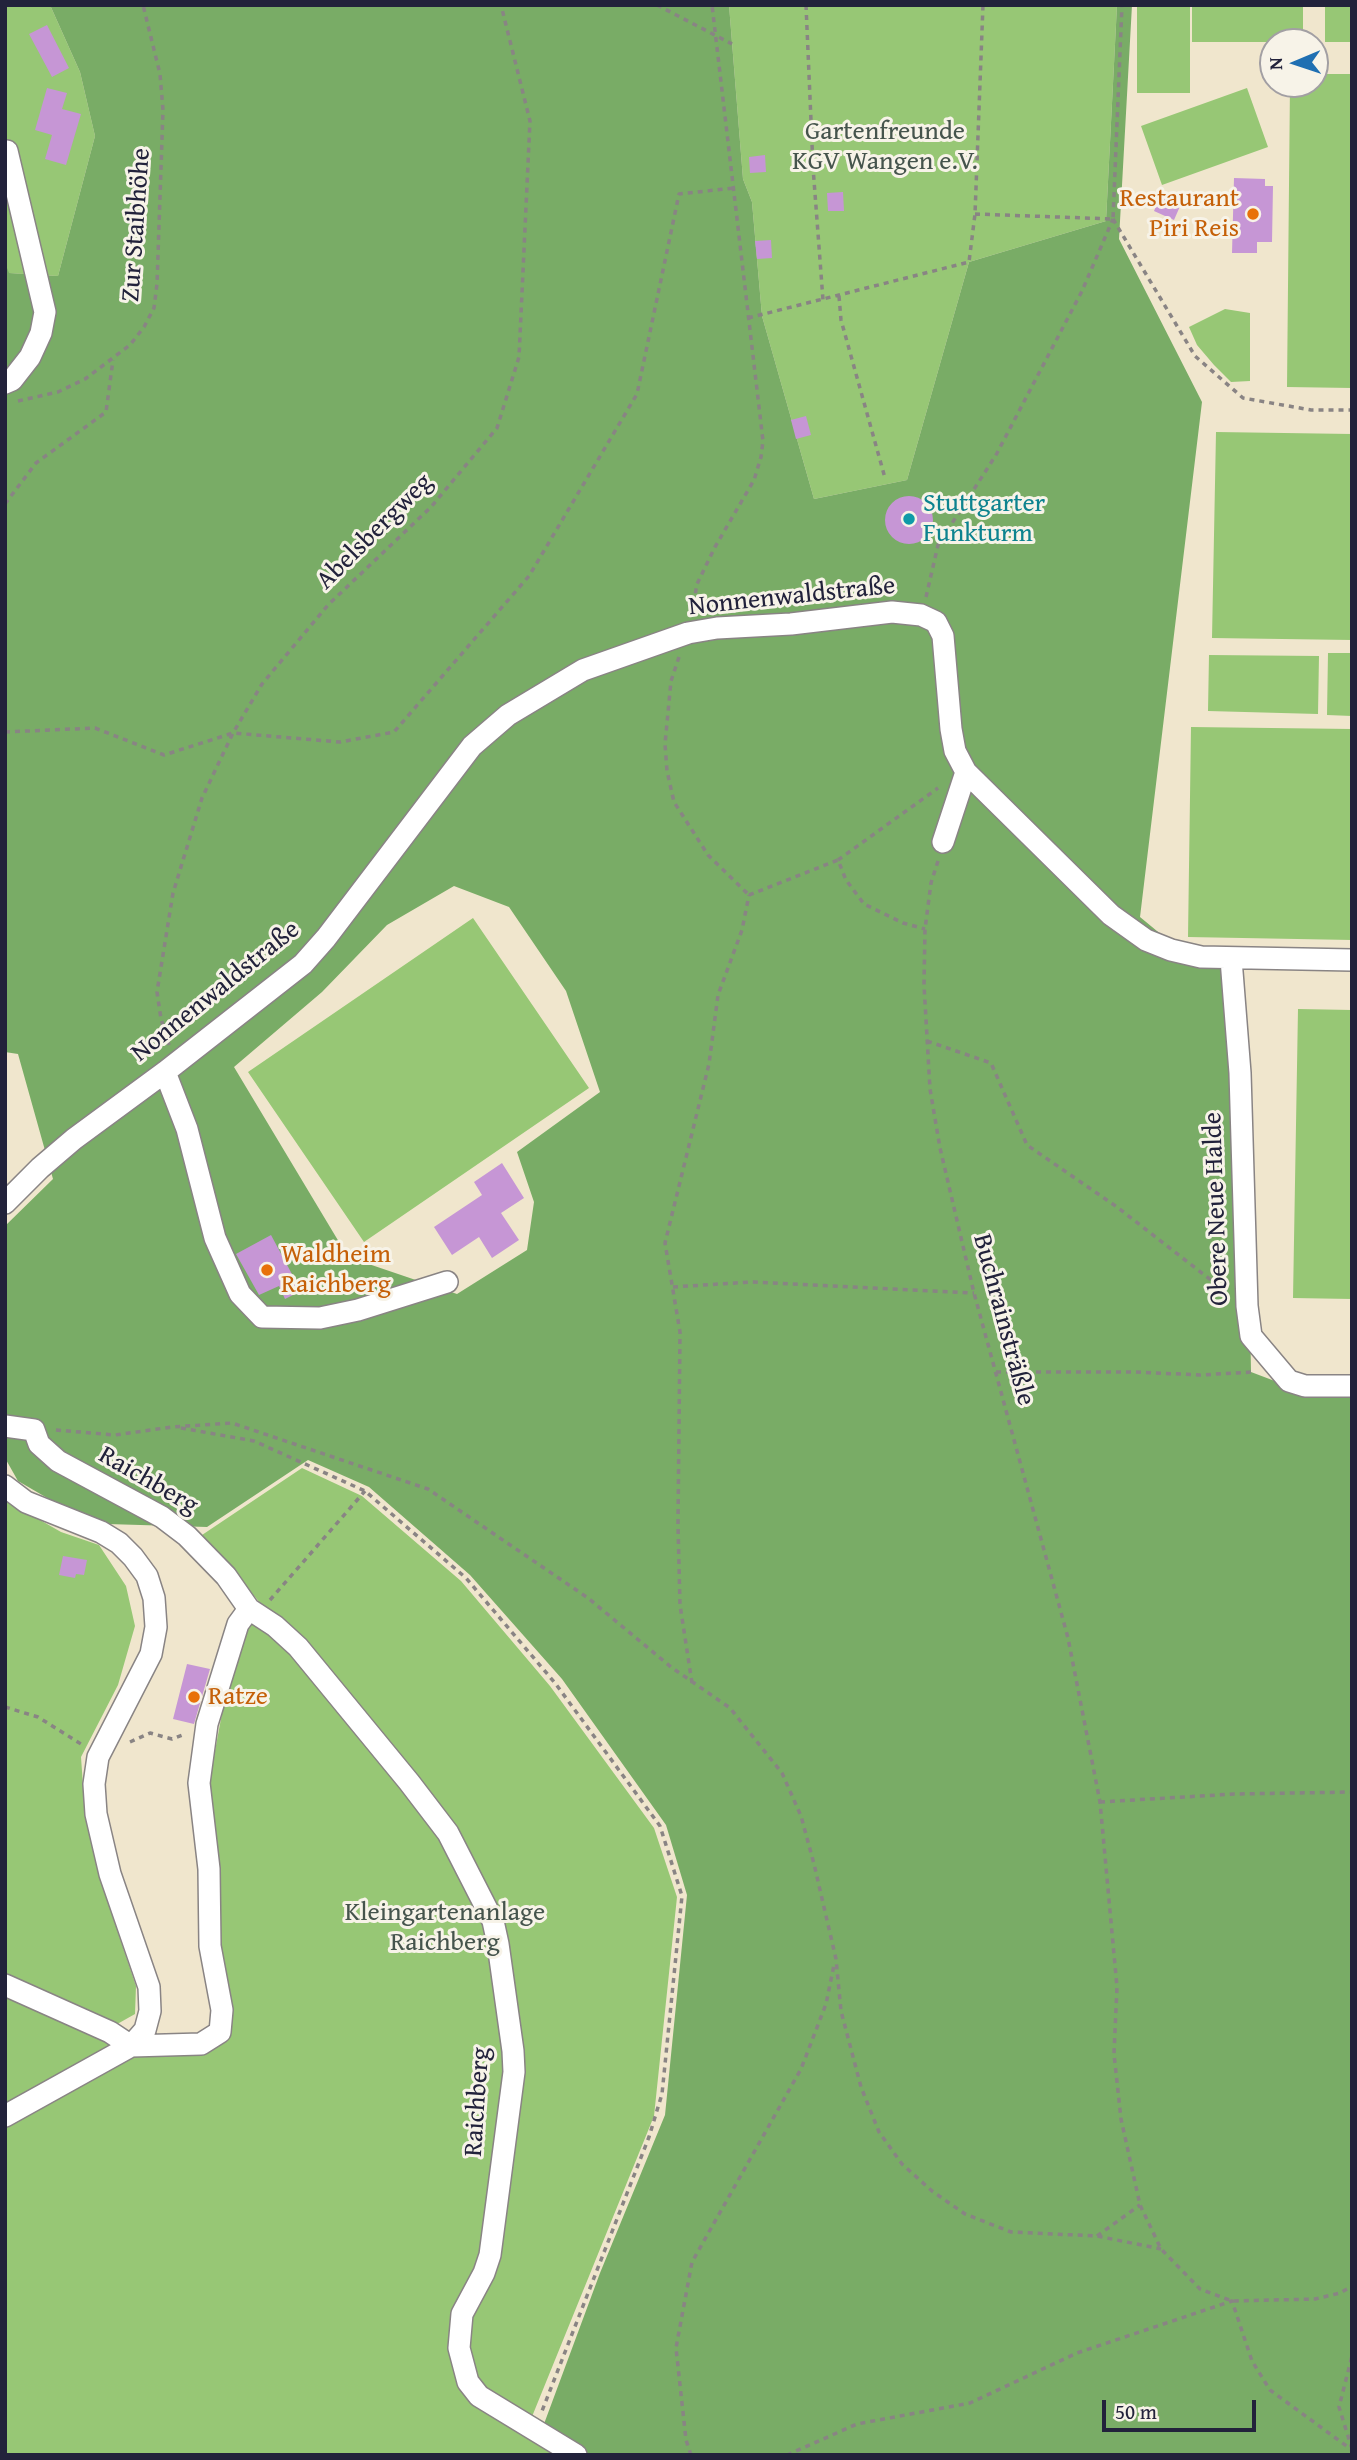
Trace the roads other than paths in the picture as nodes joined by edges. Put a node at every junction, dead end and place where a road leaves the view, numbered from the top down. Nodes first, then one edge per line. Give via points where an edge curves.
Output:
1 (7, 151) edge
2 (10, 392) edge
3 (966, 772) junction
4 (943, 842) road end
5 (1231, 959) junction
6 (1352, 960) edge
7 (170, 1068) junction
8 (5, 1203) edge
9 (447, 1282) dead end
10 (1352, 1386) edge
11 (5, 1426) edge
12 (5, 1486) edge
13 (253, 1611) junction
14 (5, 1985) edge
15 (131, 2046) junction
16 (5, 2116) edge
17 (576, 2455) edge

1 - 2 street via 45,312 41,333 12,380
3 - 4 street
3 - 5 street, Nonnenwaldstraße via 1111,915 1146,940 1200,957
3 - 7 street, Nonnenwaldstraße via 951,729 943,636 936,622 922,614 892,612 717,628 688,633 583,670 508,715 472,746 303,964
5 - 6 street, Nonnenwaldstraße
5 - 10 street, Obere Neue Halde via 1251,1336 1289,1381
7 - 8 street, Nonnenwaldstraße via 74,1139
7 - 9 street via 215,1238 240,1293 262,1317 320,1318
11 - 13 street, Raichberg via 34,1430 39,1444 58,1461 162,1517 226,1576
12 - 15 street via 26,1502 101,1532 119,1544 146,1576 153,1598 156,1627 151,1654 98,1757 94,1784 110,1874 149,1987 145,2030
13 - 15 street via 238,1624 207,1724 199,1783 209,1870 210,1946 222,2010 220,2032 201,2043
13 - 17 street, Raichberg via 298,1647 410,1782 448,1833 493,1921 514,2073 490,2255 462,2314 458,2348 468,2382 479,2396
14 - 15 street
15 - 16 street

